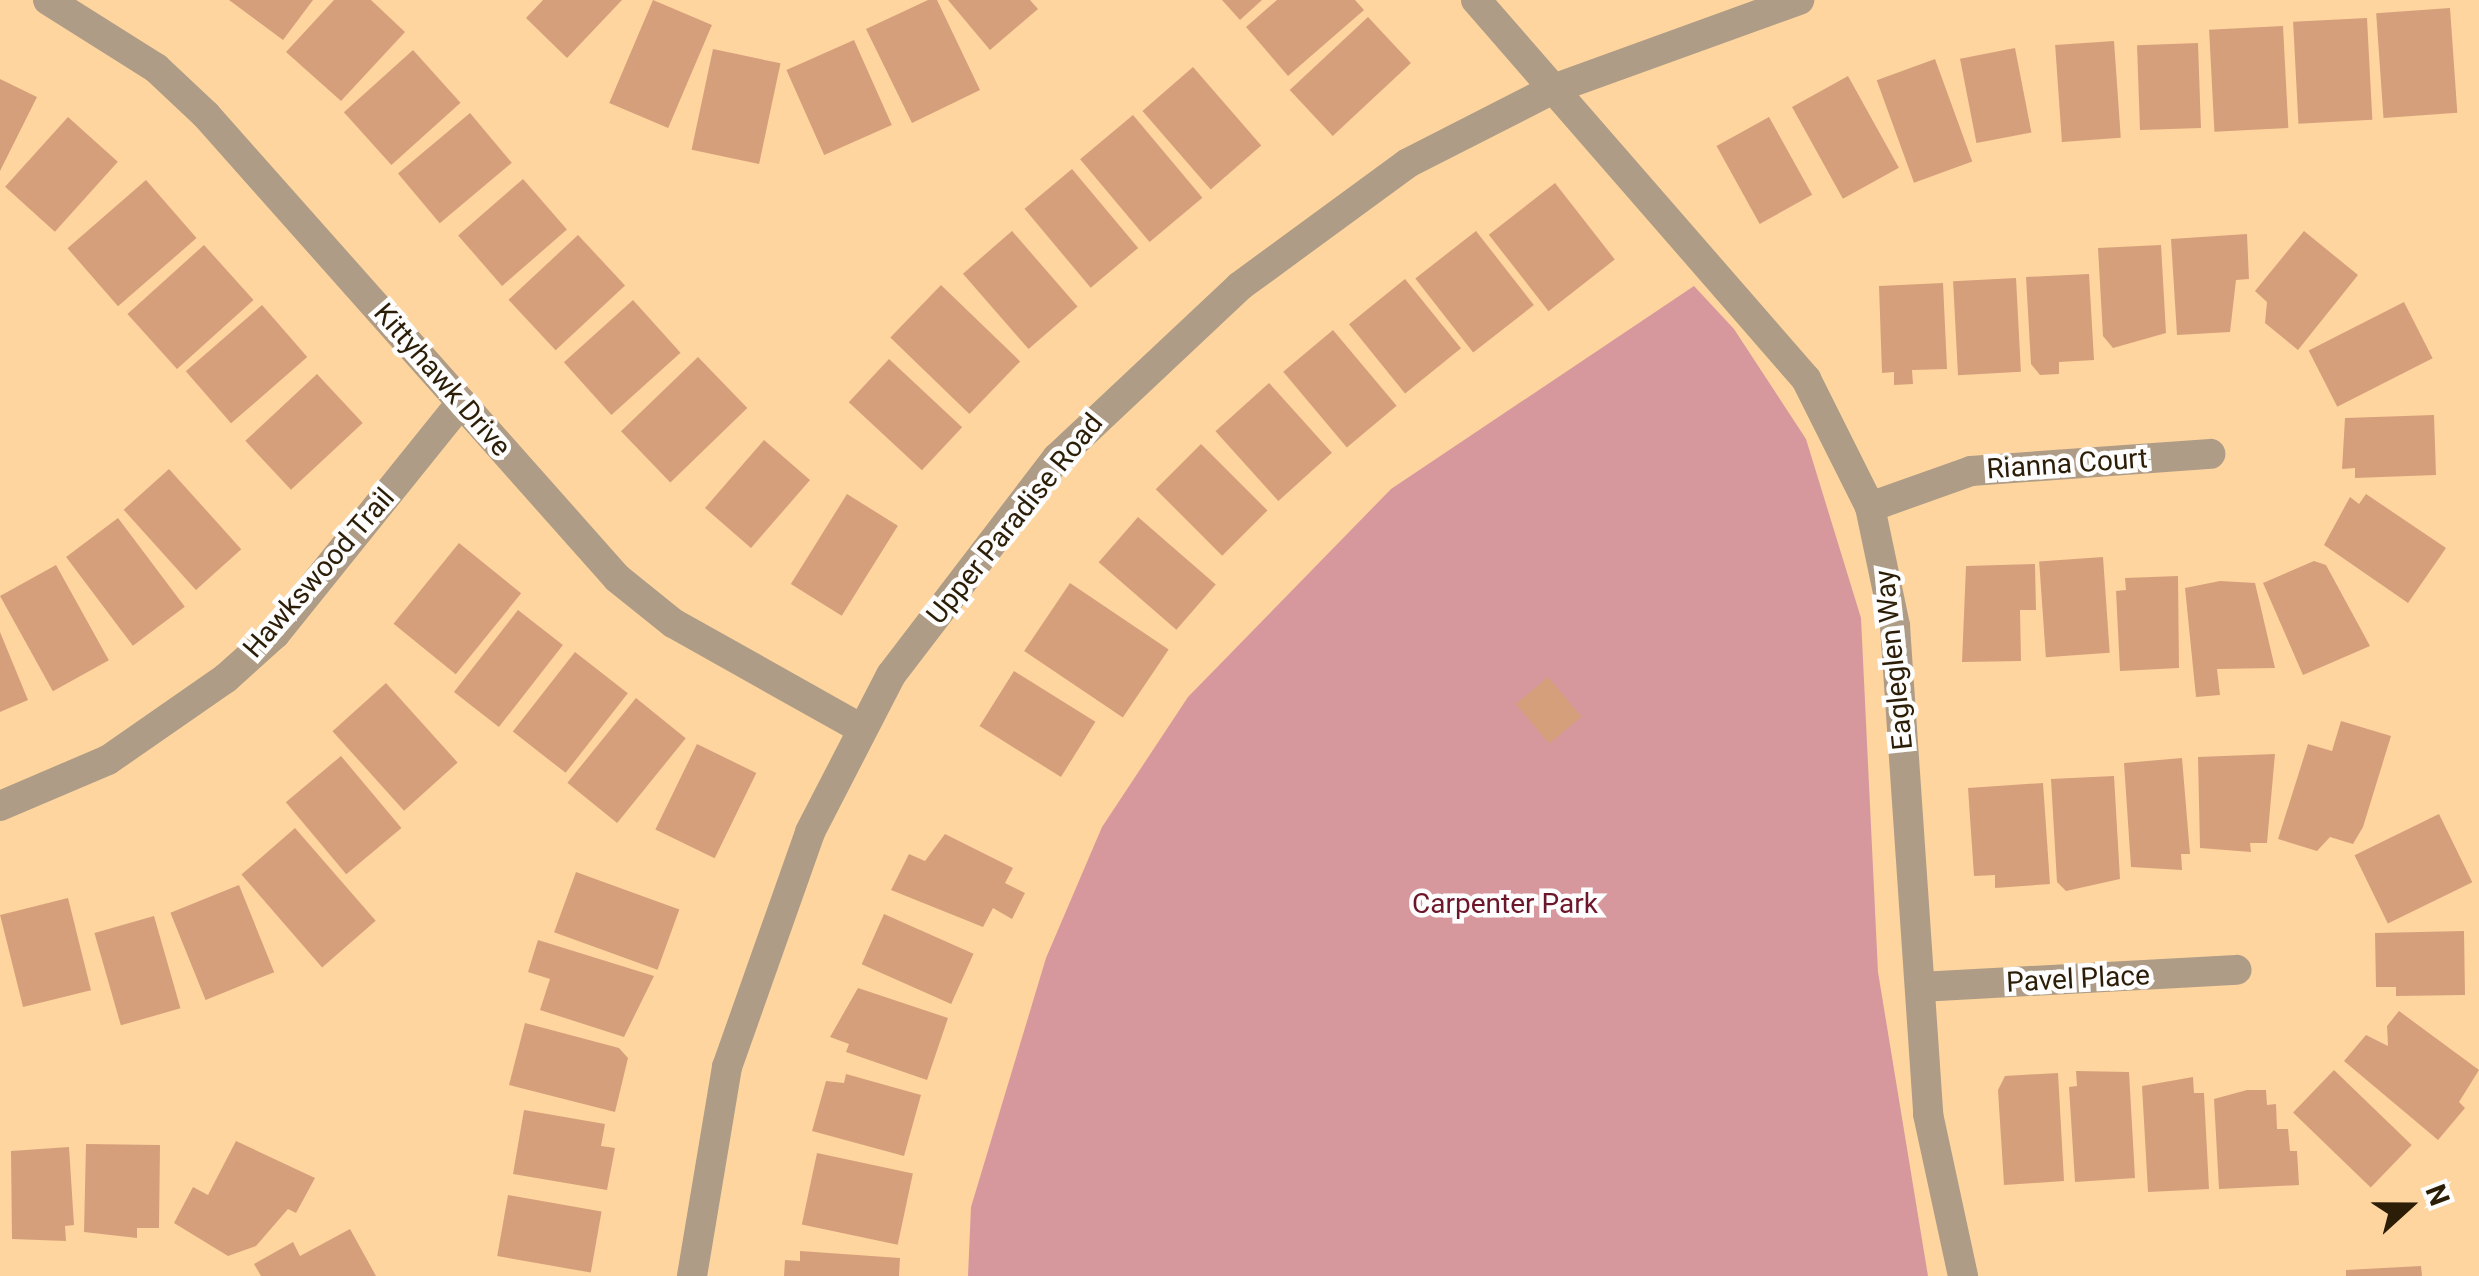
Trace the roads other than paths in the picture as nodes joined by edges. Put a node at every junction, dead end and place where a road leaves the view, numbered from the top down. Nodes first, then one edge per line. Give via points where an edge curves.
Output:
1 (48, 0) edge
2 (1476, 0) edge
3 (1799, 0) edge
4 (1553, 88) junction
5 (462, 403) junction
6 (2210, 454) dead end
7 (1870, 507) junction
8 (860, 728) junction
9 (0, 806) edge
10 (2237, 970) dead end
11 (1920, 987) junction
12 (692, 1276) edge
13 (1963, 1276) edge

1 - 5 street, Kittyhawk Drive via 156,68 206,114
2 - 4 street, Eagleglen Way
3 - 4 street, Upper Paradise Road
4 - 7 street, Eagleglen Way via 1806,379
4 - 8 street, Upper Paradise Road via 1408,163 1321,221 1138,373 1057,458
5 - 8 street, Kittyhawk Drive via 617,578 672,623
5 - 9 street, Hawkswood Trail via 274,634 226,678 124,751
6 - 7 street, Rianna Court via 1970,471
7 - 11 street, Eagleglen Way via 1895,626
8 - 12 street, Upper Paradise Road via 746,1003 711,1138
10 - 11 street, Pavel Place
11 - 13 street, Eagleglen Way via 1928,1114

